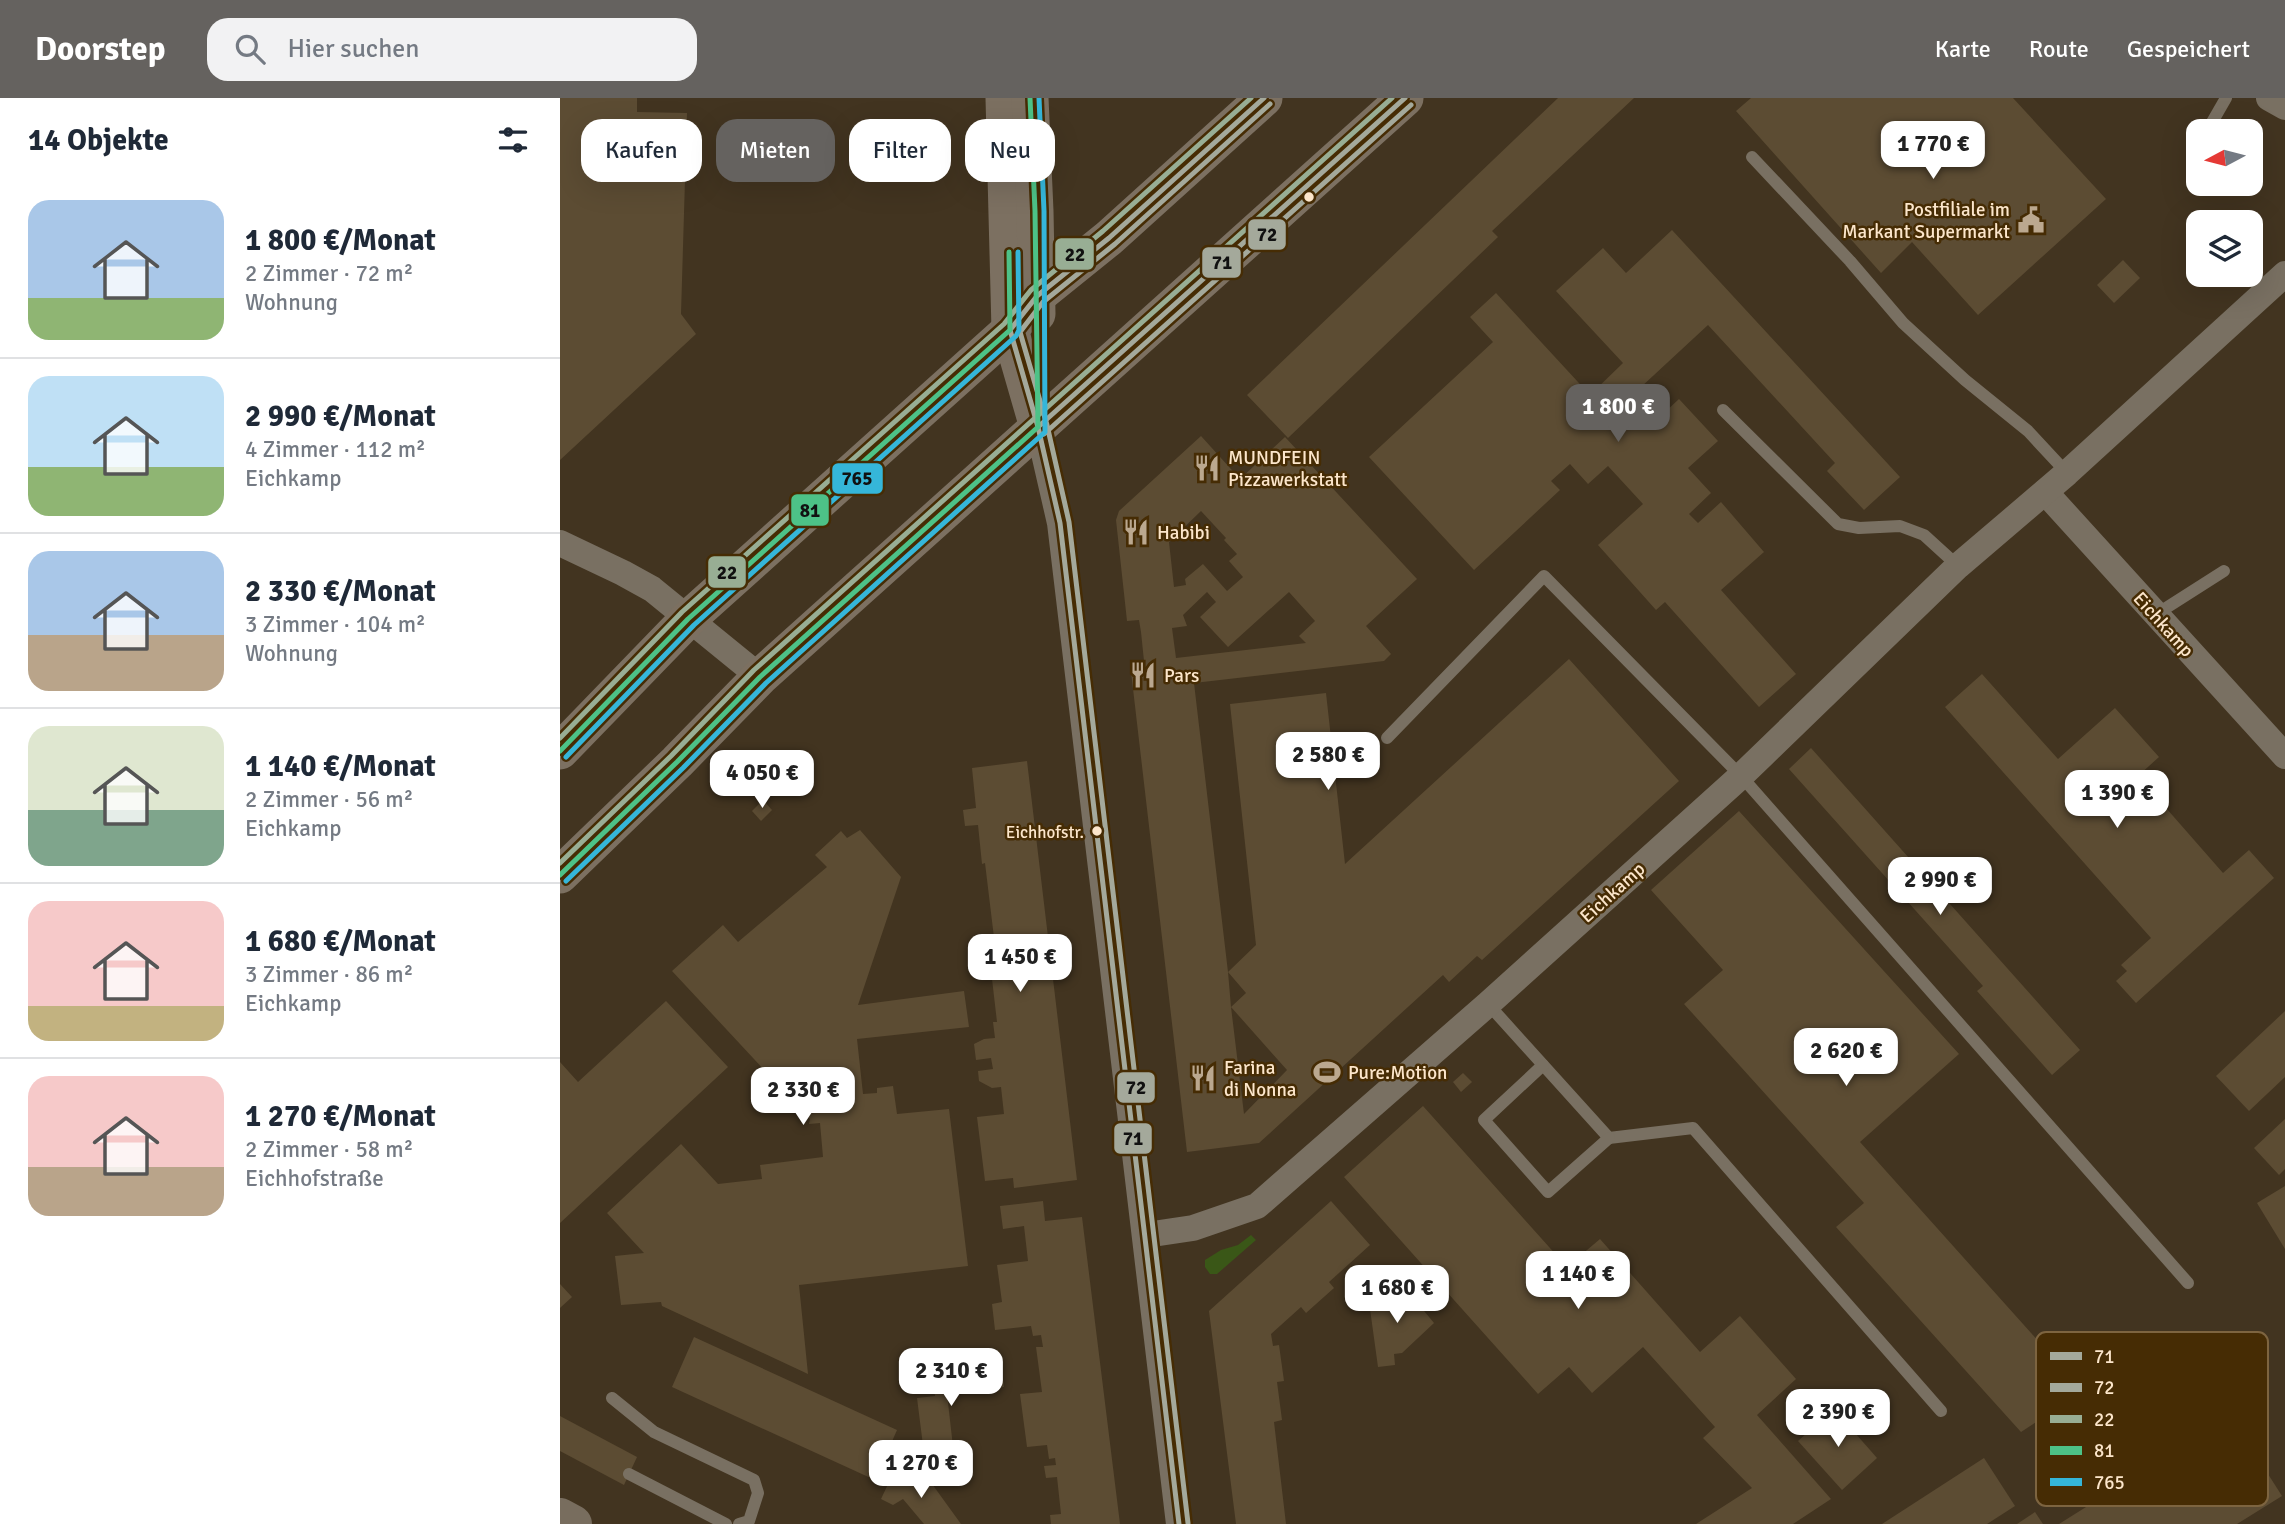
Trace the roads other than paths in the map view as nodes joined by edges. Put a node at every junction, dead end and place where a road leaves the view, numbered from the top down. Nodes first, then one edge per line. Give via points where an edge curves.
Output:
1 (1004, 98) edge
2 (1030, 98) edge
3 (1264, 98) edge
4 (1405, 98) edge
5 (2226, 98) edge
6 (2269, 98) edge
7 (2285, 107) edge
8 (2214, 119) edge
9 (1752, 157) dead end
10 (2285, 274) edge
11 (1037, 296) junction
12 (1010, 330) junction
13 (1723, 410) dead end
14 (1038, 427) junction
15 (2067, 473) junction
16 (2045, 492) junction
17 (560, 543) edge
18 (1958, 566) junction
19 (2224, 571) dead end
20 (2155, 615) junction
21 (688, 619) junction
22 (760, 677) junction
23 (1387, 738) dead end
24 (560, 751) edge
25 (2285, 756) edge
26 (1741, 776) junction
27 (560, 875) edge
28 (1488, 1004) junction
29 (1543, 1065) junction
30 (1609, 1138) junction
31 (1146, 1235) junction
32 (2188, 1283) dead end
33 (612, 1398) dead end
34 (1941, 1411) dead end
35 (629, 1474) dead end
36 (560, 1517) edge
37 (573, 1524) edge
38 (726, 1524) edge
39 (739, 1524) edge
40 (1179, 1524) edge

1 - 12 main road
2 - 11 main road
3 - 11 main road via 1109,238
4 - 14 main road
5 - 8 lane
6 - 7 street
9 - 15 lane via 1903,323 2028,431
10 - 15 street, Eichkamp
11 - 12 main road
11 - 14 main road
12 - 14 main road
12 - 21 main road
13 - 18 lane via 1838,524 1900,526 1924,536
14 - 22 main road
14 - 31 street via 1060,523
15 - 16 street, Eichkamp
16 - 18 street, Eichkamp
16 - 20 street, Eichkamp
17 - 21 street via 652,589
18 - 26 street, Eichkamp
19 - 20 lane
20 - 25 street, Eichkamp
21 - 22 street
21 - 24 main road
22 - 27 main road
23 - 26 lane via 1544,576
26 - 28 street, Eichkamp
26 - 32 lane
28 - 29 lane
28 - 31 street, Eichkamp via 1257,1206 1193,1227
29 - 30 lane
29 - 30 lane via 1484,1120 1548,1192
30 - 34 lane via 1693,1128
31 - 40 street
33 - 39 lane via 654,1432 754,1480 758,1493 749,1521
35 - 38 lane
36 - 37 highway

